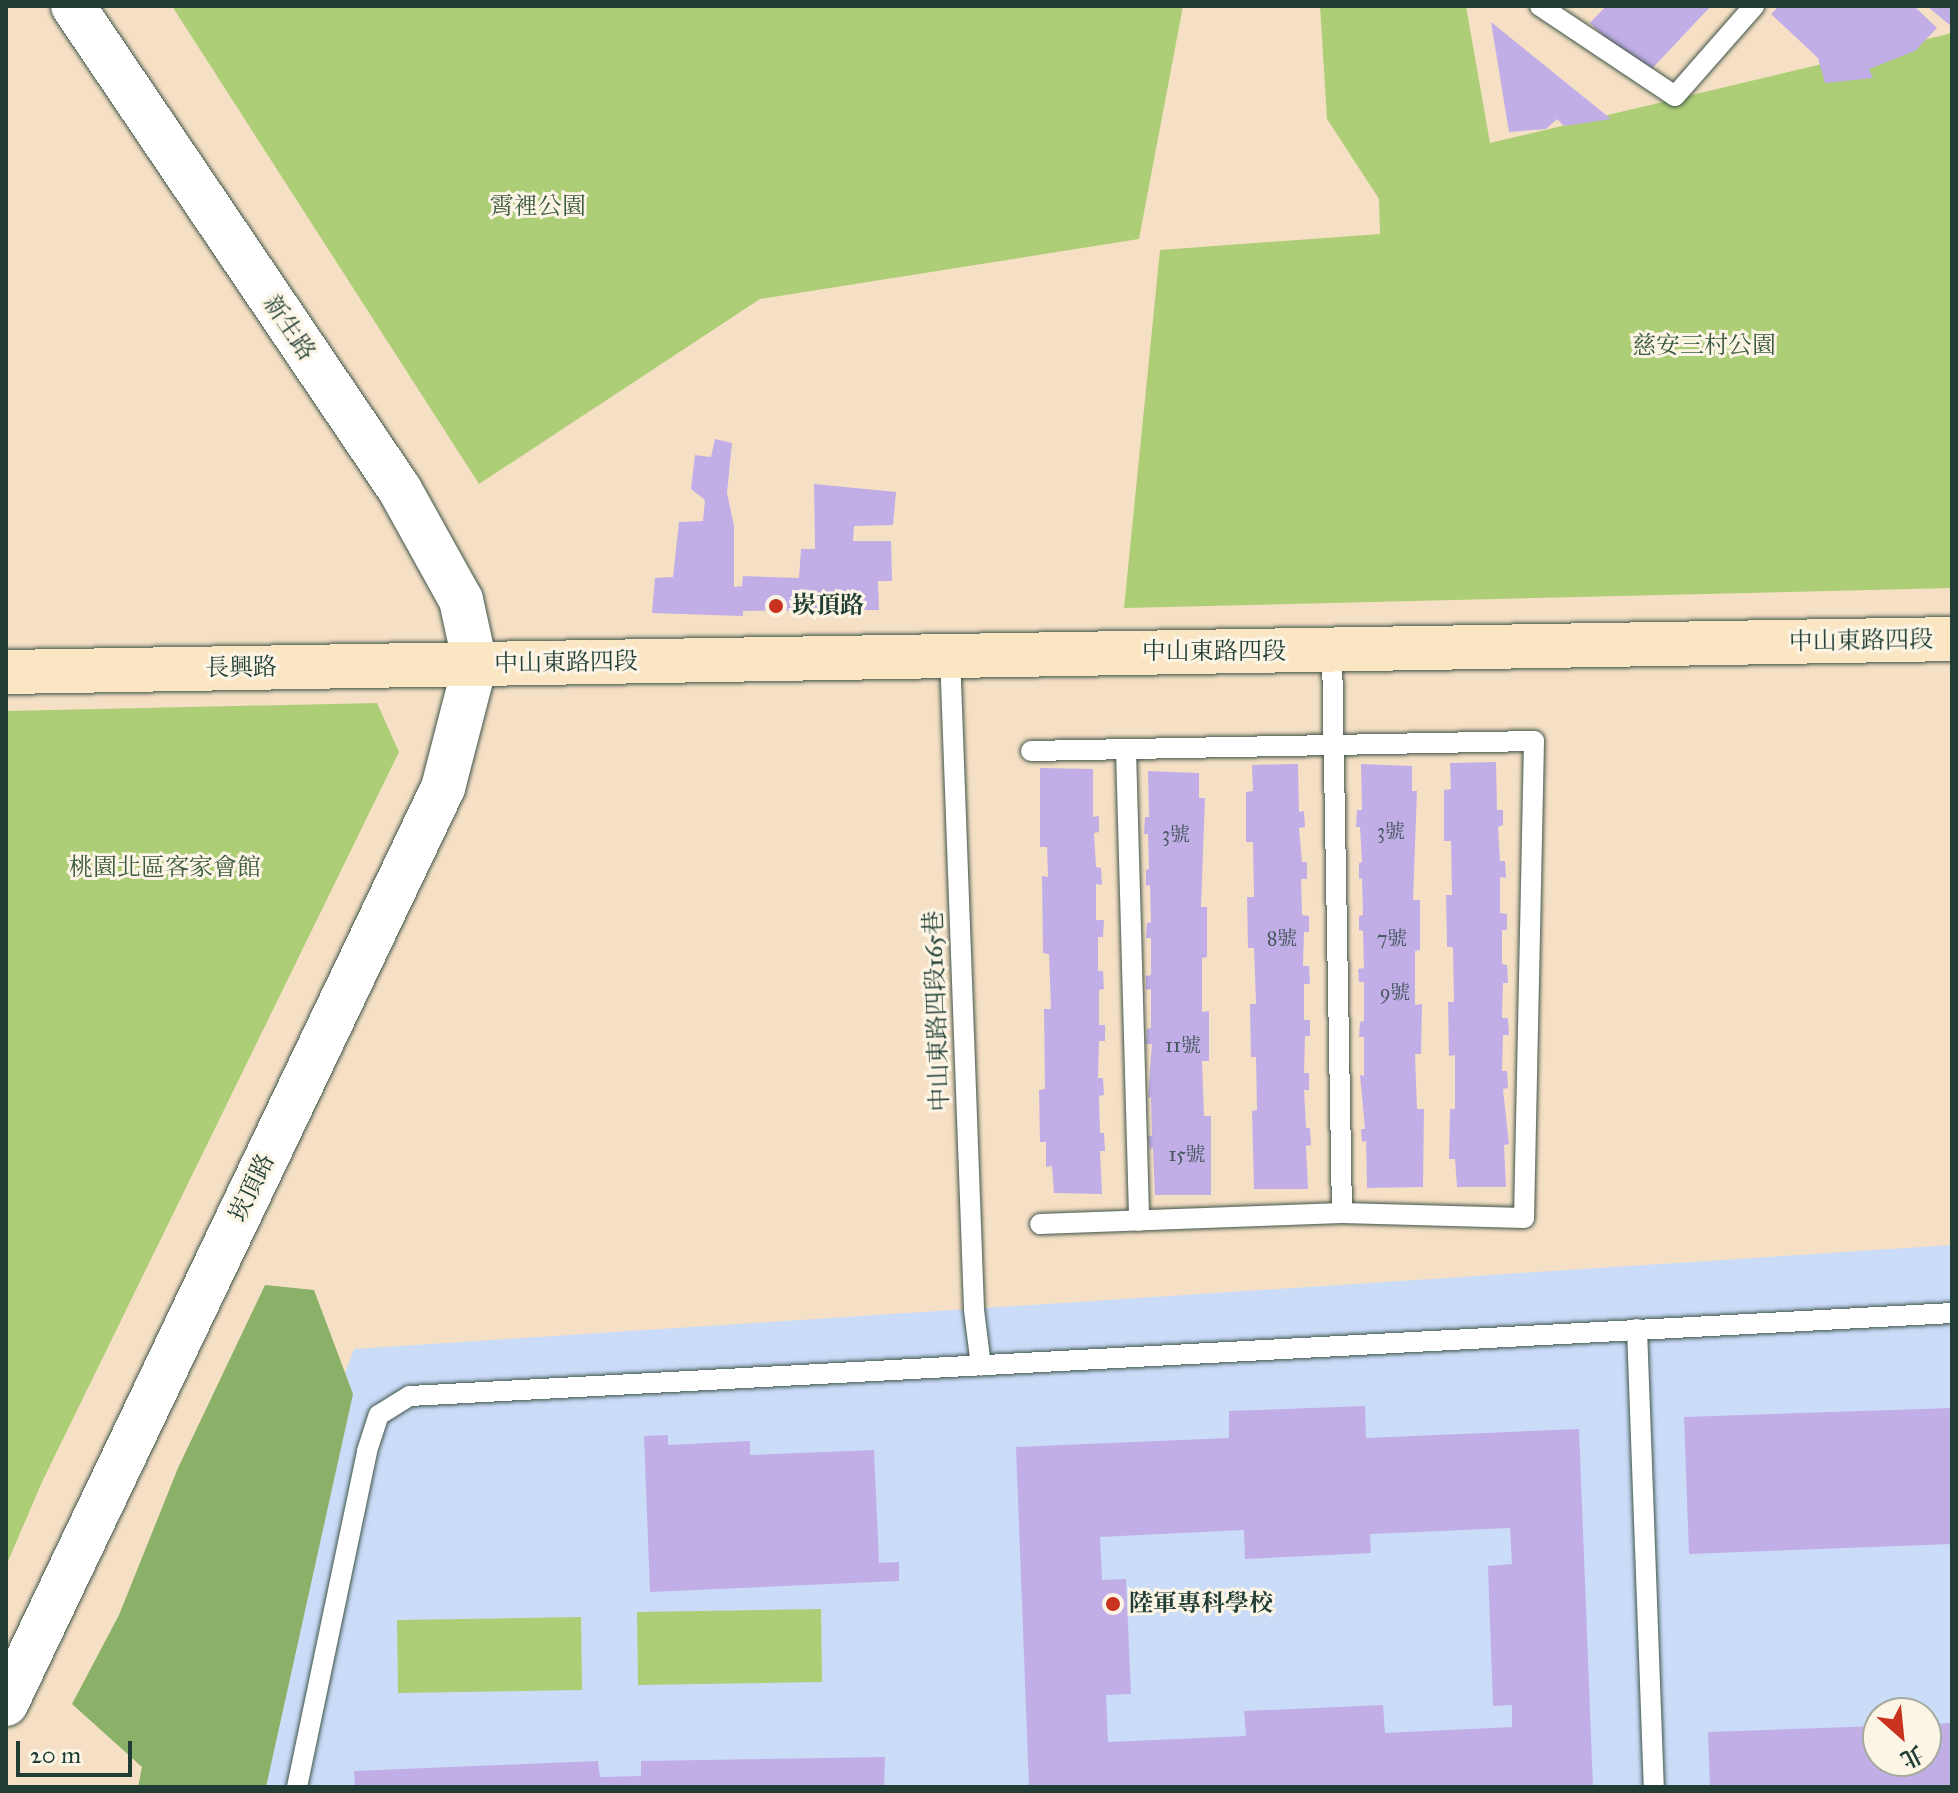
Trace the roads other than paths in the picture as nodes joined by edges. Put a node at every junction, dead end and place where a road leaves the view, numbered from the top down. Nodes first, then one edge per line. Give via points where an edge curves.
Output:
1 (73, 6) edge
2 (1540, 6) edge
3 (1754, 6) edge
4 (1952, 639) edge
5 (1332, 651) junction
6 (950, 654) junction
7 (475, 664) junction
8 (6, 672) edge
9 (1334, 747) junction
10 (1126, 750) junction
11 (1031, 751) dead end
12 (1342, 1213) junction
13 (1139, 1221) junction
14 (1040, 1224) dead end
15 (1952, 1313) edge
16 (1637, 1329) junction
17 (981, 1366) junction
18 (10, 1686) edge
19 (297, 1787) edge
20 (1654, 1787) edge

1 - 7 street, 新生路 via 400,490 461,600
2 - 3 lane via 1675,96
4 - 5 main road, 中山東路四段
5 - 6 main road, 中山東路四段
5 - 9 lane
6 - 7 main road, 中山東路四段
6 - 17 lane, 中山東路四段165巷
7 - 8 main road, 長興路
7 - 18 street, 崁頂路 via 443,788
9 - 10 lane
9 - 12 lane
9 - 12 lane via 1534,741 1524,1218
10 - 11 lane
10 - 13 lane
12 - 13 lane
13 - 14 lane
15 - 16 lane
16 - 17 lane
16 - 20 lane
17 - 19 lane via 410,1396 379,1415

